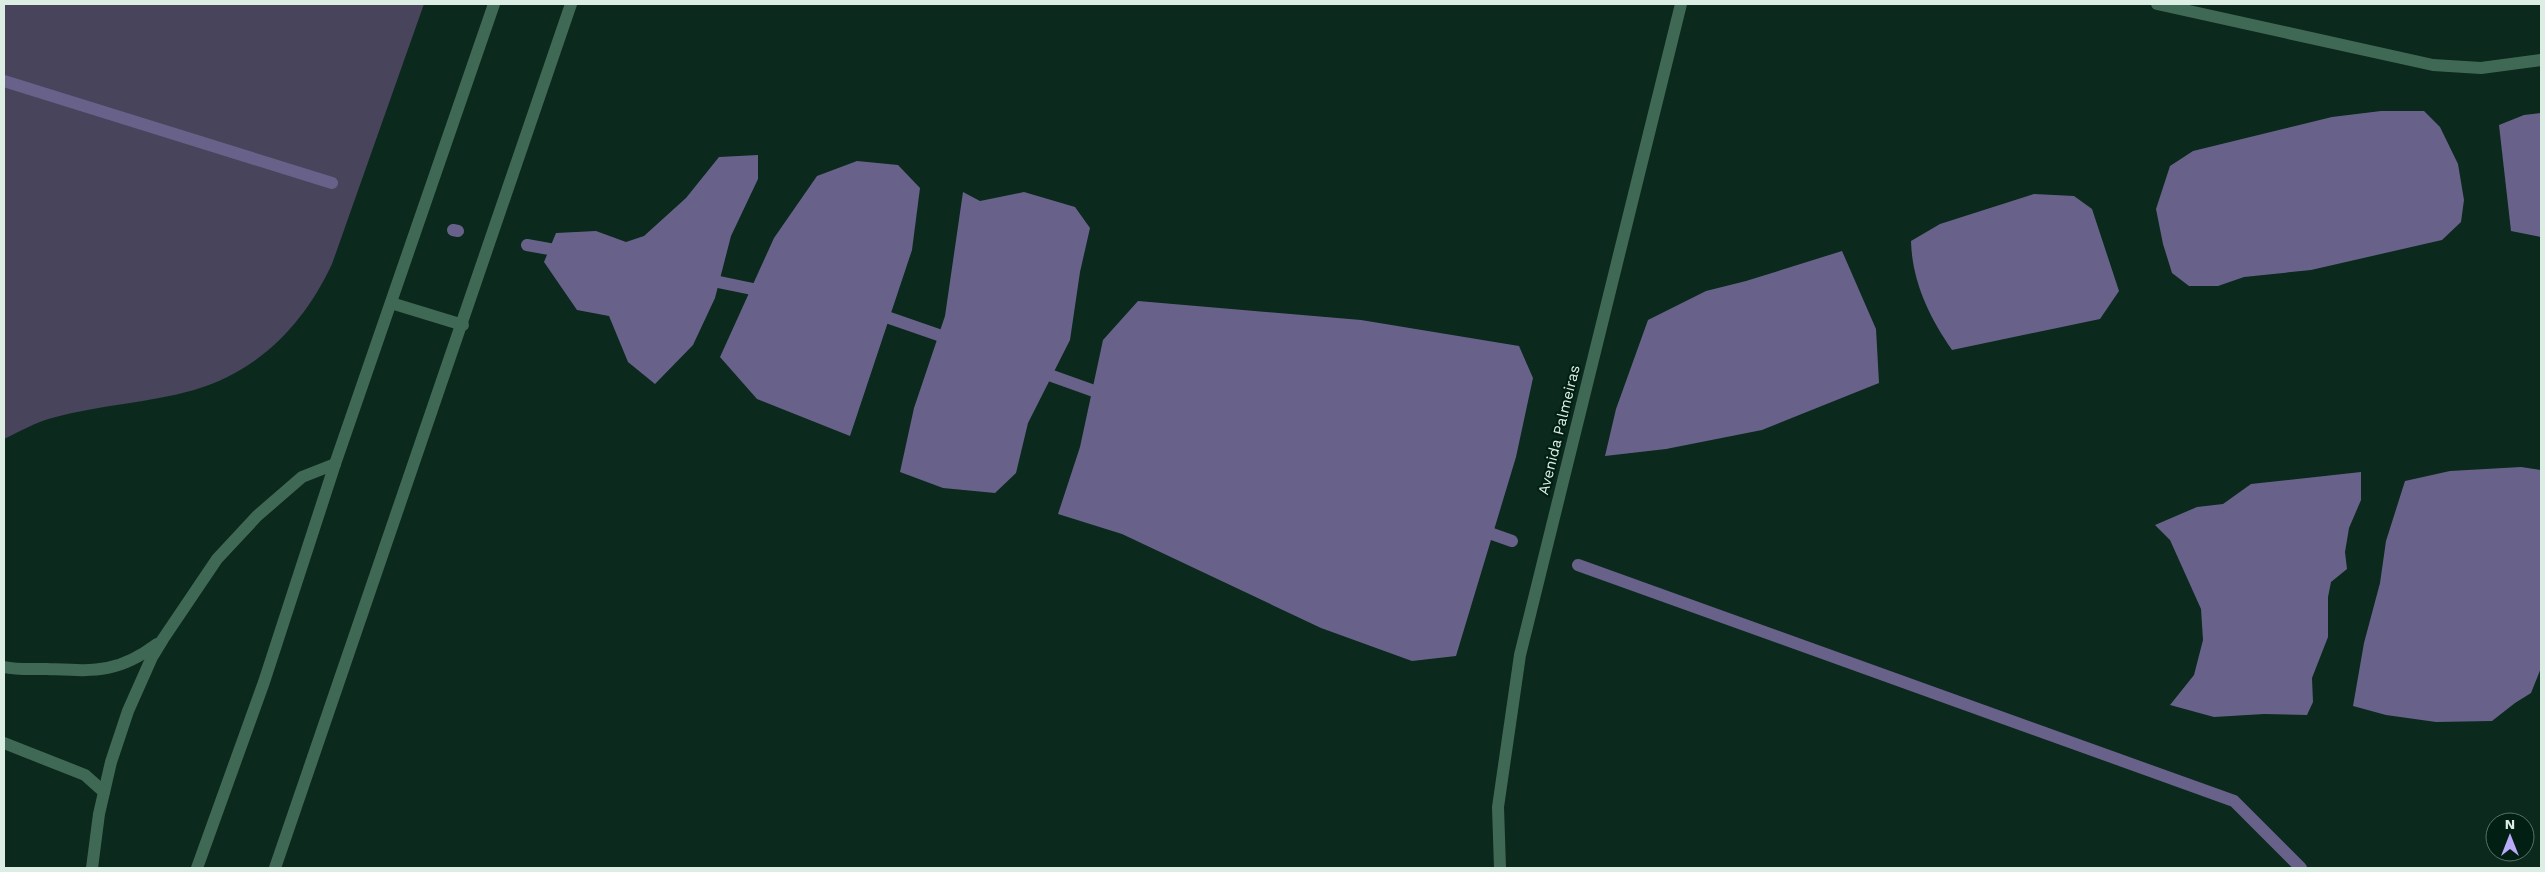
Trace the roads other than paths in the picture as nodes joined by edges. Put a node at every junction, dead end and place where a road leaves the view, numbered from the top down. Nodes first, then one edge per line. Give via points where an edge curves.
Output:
1 (494, 4) edge
2 (571, 4) edge
3 (1681, 4) edge
4 (2157, 4) edge
5 (2541, 60) edge
6 (391, 303) junction
7 (463, 325) junction
8 (335, 464) junction
9 (163, 639) junction
10 (4, 668) edge
11 (4, 744) edge
12 (104, 792) junction
13 (92, 868) edge
14 (197, 868) edge
15 (275, 868) edge
16 (1500, 868) edge

1 - 6 street
2 - 7 street
3 - 16 street, Avenida Palmeiras via 1520,655 1498,807
4 - 5 street via 2433,65 2481,68
6 - 7 street
6 - 8 street
7 - 15 street
8 - 9 street via 302,477 257,516 217,559
8 - 14 street via 264,682
9 - 10 street via 141,656 98,672
9 - 12 street via 128,711
11 - 12 street via 85,775
12 - 13 street

